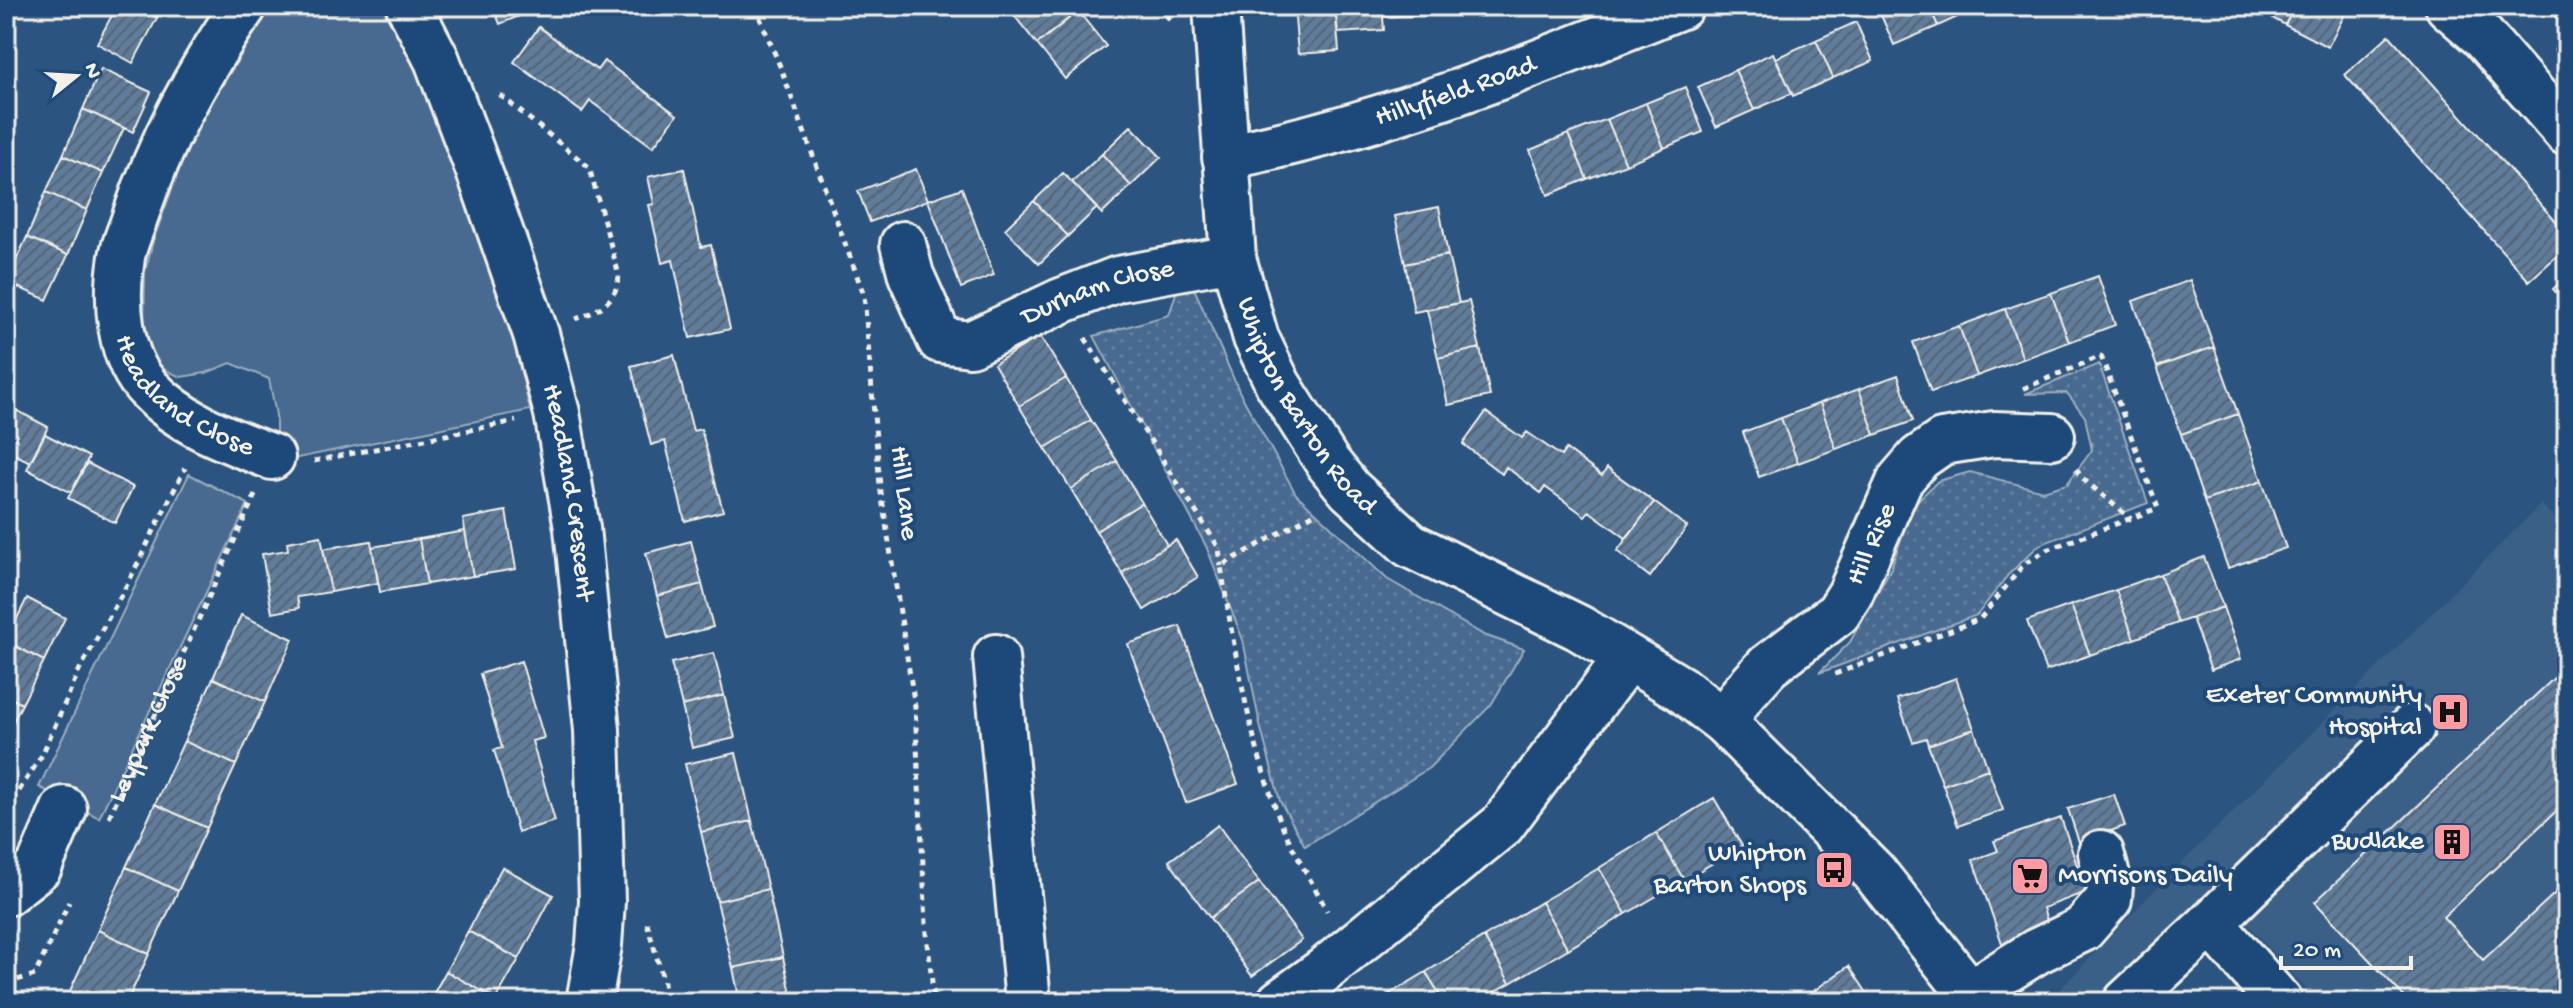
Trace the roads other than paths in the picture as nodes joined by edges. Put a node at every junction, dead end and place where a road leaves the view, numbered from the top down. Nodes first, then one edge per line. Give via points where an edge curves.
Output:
1 (244, 6) edge
2 (409, 6) edge
3 (1216, 6) edge
4 (1681, 6) edge
5 (2448, 6) edge
6 (2567, 133) edge
7 (1225, 157) junction
8 (903, 244) dead end
9 (1233, 258) junction
10 (2052, 436) road end
11 (272, 457) road end
12 (996, 657) dead end
13 (1627, 658) junction
14 (1724, 722) junction
15 (2412, 727) dead end
16 (64, 809) dead end
17 (2101, 853) dead end
18 (6, 893) edge
19 (2211, 923) junction
20 (1973, 997) edge
21 (589, 1002) edge
22 (1028, 1002) edge
23 (1280, 1002) edge
24 (2126, 1002) edge
25 (2280, 1002) edge

1 - 11 street, Headland Close via 152,167 122,256 120,293 123,340 150,390 202,430
2 - 21 street, Headland Crescent via 437,60 536,334 557,413 577,528 597,730 602,901
3 - 7 street, Whipton Barton Road
4 - 7 street, Hillyfield Road via 1397,114
5 - 6 street via 2482,36
7 - 9 street, Whipton Barton Road
8 - 9 street, Durham Close via 940,340 970,344 1118,279
9 - 13 street, Whipton Barton Road via 1256,338 1278,384 1350,490 1410,545 1579,628
10 - 14 street, Hill Rise via 1994,434 1942,442 1919,458 1900,480 1838,613 1768,666
12 - 22 street
13 - 14 street, Whipton Barton Road
13 - 23 street via 1502,825
14 - 20 street, Whipton Barton Road via 1874,872
15 - 19 street
16 - 18 street, Leypark Close via 39,867
17 - 20 street via 2109,899 2083,929 2037,951
19 - 24 street
19 - 25 street

